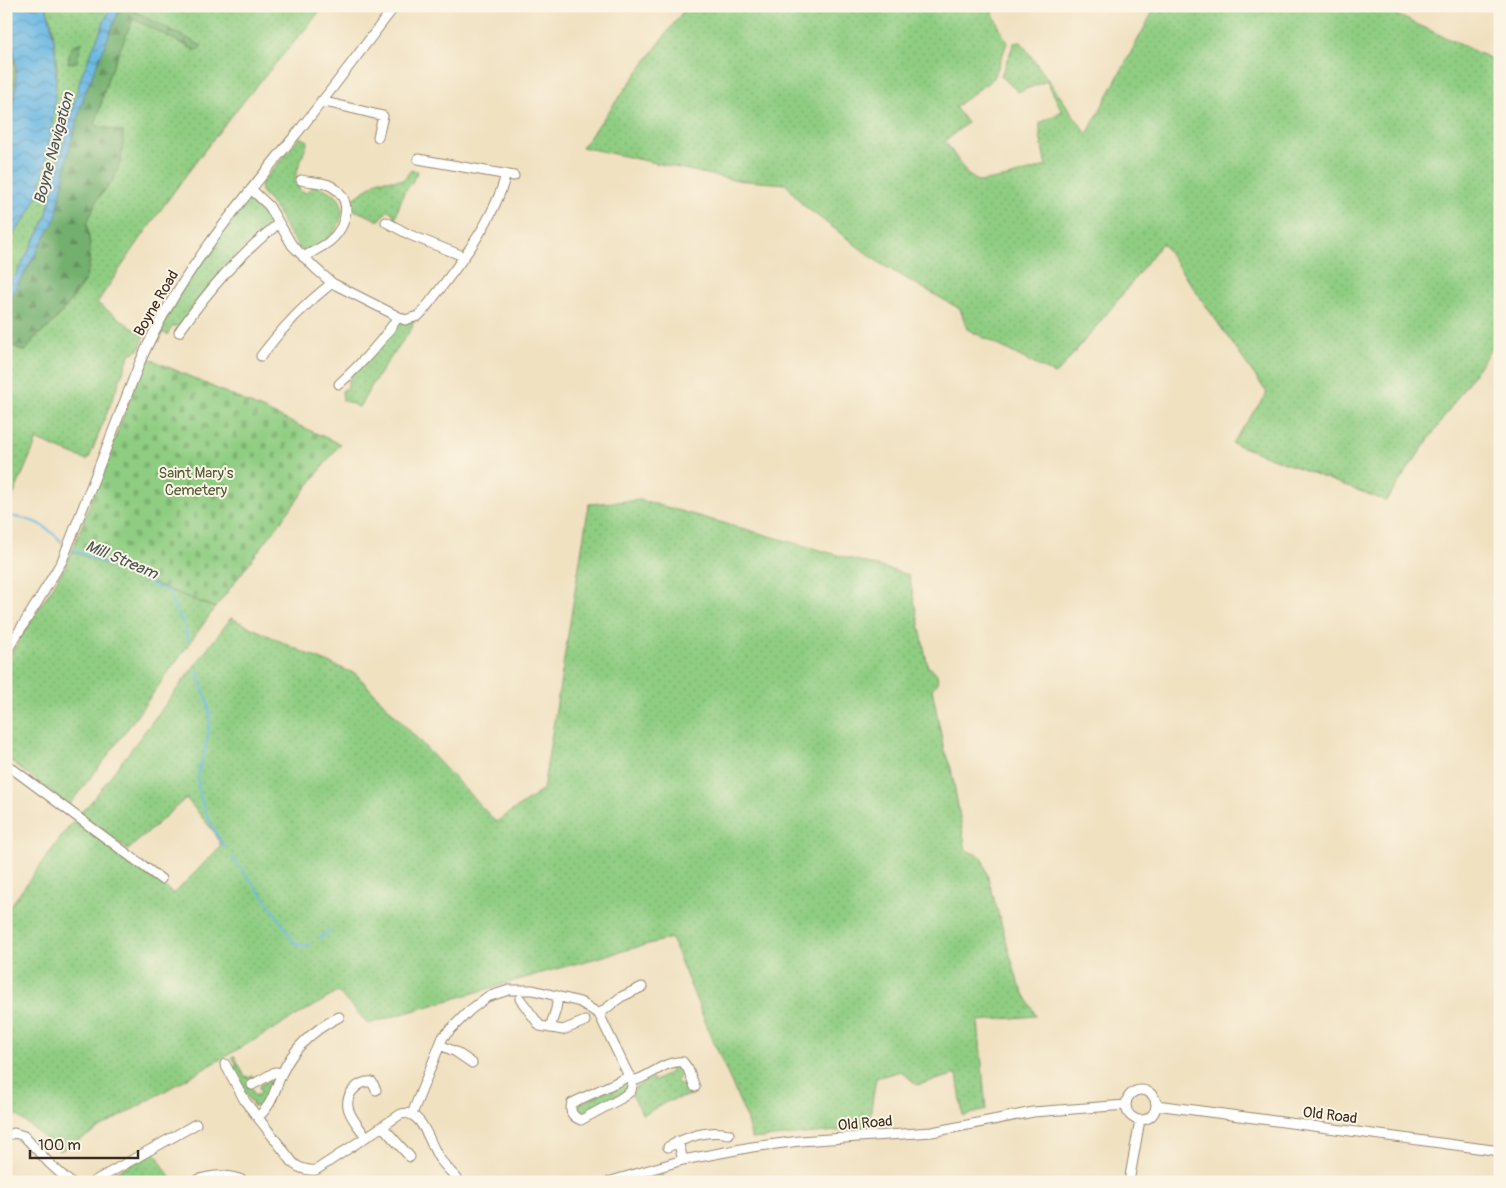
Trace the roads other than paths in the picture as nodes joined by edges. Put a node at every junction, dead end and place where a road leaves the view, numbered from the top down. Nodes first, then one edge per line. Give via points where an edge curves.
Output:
1 (395, 6) edge
2 (321, 101) junction
3 (378, 137) dead end
4 (418, 159) dead end
5 (301, 180) dead end
6 (251, 190) junction
7 (386, 222) dead end
8 (279, 223) junction
9 (463, 256) junction
10 (303, 257) junction
11 (332, 283) junction
12 (398, 317) junction
13 (178, 332) dead end
14 (262, 356) dead end
15 (339, 384) dead end
16 (6, 652) edge
17 (6, 764) edge
18 (161, 879) dead end
19 (642, 987) dead end
20 (558, 996) junction
21 (520, 999) dead end
22 (599, 1014) junction
23 (338, 1017) dead end
24 (585, 1021) dead end
25 (550, 1028) junction
26 (440, 1045) junction
27 (472, 1063) dead end
28 (225, 1064) dead end
29 (282, 1073) junction
30 (631, 1078) junction
31 (252, 1085) dead end
32 (694, 1087) dead end
33 (376, 1090) dead end
34 (1126, 1105) junction
35 (1156, 1105) junction
36 (412, 1114) junction
37 (258, 1117) junction
38 (1140, 1120) junction
39 (196, 1124) dead end
40 (382, 1126) junction
41 (729, 1134) dead end
42 (6, 1136) edge
43 (366, 1137) junction
44 (678, 1141) junction
45 (668, 1146) dead end
46 (1500, 1151) edge
47 (410, 1157) dead end
48 (683, 1160) junction
49 (70, 1182) edge
50 (93, 1182) edge
51 (192, 1182) edge
52 (246, 1182) edge
53 (460, 1182) edge
54 (608, 1182) edge
55 (1129, 1182) edge

1 - 2 street, Boyne Road
2 - 3 street via 383,116
2 - 6 street, Boyne Road
4 - 9 street via 510,175
5 - 10 street via 330,186 342,198 347,211 341,228 329,242
6 - 8 street via 269,206
6 - 16 street, Boyne Road via 192,268 154,331 62,560
7 - 9 street
8 - 10 street
8 - 13 street via 222,275
9 - 12 street via 418,316 405,320
10 - 11 street
11 - 12 street
11 - 14 street via 290,320
12 - 15 street via 384,337
17 - 18 street
19 - 22 street
20 - 22 street via 580,1002
20 - 25 street
20 - 26 street via 534,990 509,990 487,997 443,1037
21 - 25 street via 540,1026
22 - 30 street
23 - 29 street via 305,1038
24 - 25 street via 563,1030
26 - 27 street
26 - 36 street
28 - 37 street
29 - 31 street via 274,1072
29 - 37 street via 271,1103
30 - 30 street via 631,1091 620,1100 581,1120 571,1112 572,1104
30 - 32 street via 647,1076 676,1061 683,1062
33 - 43 street via 372,1082 365,1082 355,1087 347,1099 351,1115
34 - 35 street via 1129,1095 1143,1089 1154,1096
34 - 38 street via 1128,1113
34 - 48 street, Old Road via 1033,1112 932,1132 752,1147
35 - 38 street via 1151,1116
35 - 46 street, Old Road
36 - 40 street via 406,1112
36 - 53 street via 423,1126 439,1158
37 - 43 street via 294,1164 304,1170 316,1170
38 - 55 street
39 - 50 street
40 - 43 street
40 - 47 street
41 - 44 street via 697,1134
42 - 49 street via 24,1136
44 - 45 street
44 - 48 street
48 - 54 street, Old Road
51 - 52 street via 228,1175

